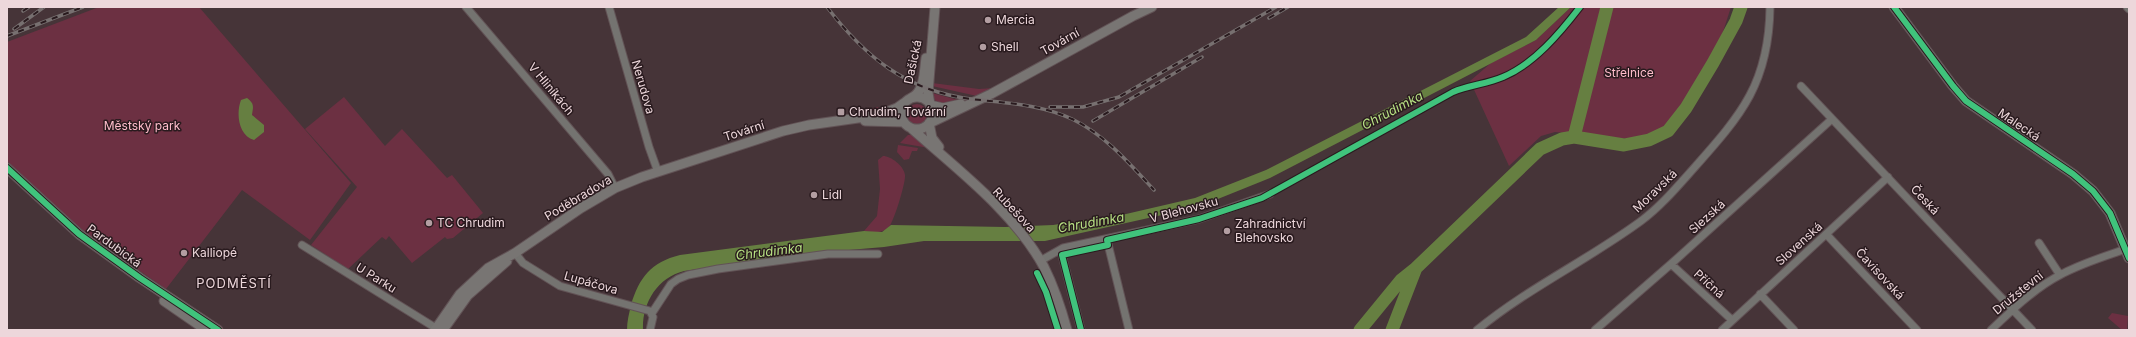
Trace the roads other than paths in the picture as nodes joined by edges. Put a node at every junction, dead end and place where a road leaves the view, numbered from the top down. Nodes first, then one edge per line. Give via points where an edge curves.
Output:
1 (466, 7) edge
2 (609, 7) edge
3 (935, 7) edge
4 (1152, 7) edge
5 (1770, 7) edge
6 (1894, 7) edge
7 (933, 25) junction
8 (1801, 86) dead end
9 (980, 100) junction
10 (907, 101) junction
11 (930, 105) junction
12 (1832, 119) junction
13 (840, 121) junction
14 (903, 122) junction
15 (930, 123) junction
16 (912, 129) junction
17 (7, 168) edge
18 (658, 172) junction
19 (7, 175) edge
20 (1888, 177) junction
21 (616, 188) junction
22 (1270, 194) dead end
23 (1012, 219) junction
24 (1826, 234) junction
25 (1107, 240) junction
26 (2039, 242) dead end
27 (302, 245) dead end
28 (2128, 252) edge
29 (514, 253) junction
30 (878, 254) dead end
31 (1062, 255) dead end
32 (1043, 260) junction
33 (1671, 264) junction
34 (2060, 275) junction
35 (1760, 294) junction
36 (2013, 310) junction
37 (650, 311) junction
38 (1732, 320) junction
39 (1072, 329) edge
40 (1724, 329) edge
41 (206, 330) edge
42 (218, 330) edge
43 (438, 330) edge
44 (650, 330) edge
45 (1129, 330) edge
46 (1477, 330) edge
47 (1595, 330) edge
48 (1794, 330) edge
49 (1917, 330) edge
50 (1991, 330) edge
51 (2032, 330) edge

1 - 21 street, V Hliníkách via 608,174
2 - 18 street, Nerudova
3 - 7 street, Dašická
4 - 9 street, Tovární
5 - 46 street, Moravská via 1765,57 1751,96 1732,125 1676,188 1639,222
6 - 28 street, Malecká via 1966,101 2073,174 2098,196 2113,219
7 - 10 street, Dašická via 921,88 917,95
7 - 11 street, Dašická via 928,93
8 - 12 street, Česká
9 - 11 street, Tovární via 943,108
9 - 15 street, Tovární
10 - 11 street via 921,98
10 - 13 street, Tovární via 879,115
10 - 14 street via 900,113
11 - 15 street via 933,114
12 - 20 street, Česká
12 - 33 street, Slezská
13 - 14 street, Tovární
13 - 18 street, Tovární via 783,131
14 - 16 street
15 - 16 street via 922,129
15 - 23 street, Rubešova via 931,135 936,144 982,186
16 - 23 street, Rubešova
17 - 42 street, Pardubická via 79,234
18 - 21 street, Poděbradova
19 - 41 street, Pardubická via 64,228
20 - 24 street, Slovenská
20 - 36 street, Česká
21 - 29 street, Poděbradova
22 - 25 street, V Blehovsku via 1211,216
23 - 32 street, Rubešova via 1032,242
24 - 35 street, Slovenská
24 - 49 street, Čavisovská
25 - 32 street, V Blehovsku via 1063,248
25 - 45 street
26 - 34 street, Družstevní
27 - 43 street, U Parku
28 - 34 street, Družstevní
29 - 37 street, Lupáčova via 520,261 556,284
29 - 43 street, Poděbradova via 488,268 469,284 447,310
30 - 37 street via 828,254 688,275 671,284
31 - 39 street
32 - 39 street, Rubešova via 1060,287
33 - 38 street, Příčná
33 - 47 street, Slezská
34 - 36 street, Družstevní
35 - 38 street, Slovenská
35 - 48 street
36 - 50 street, Družstevní
36 - 51 street, Česká
37 - 44 street
38 - 40 street, Slovenská

